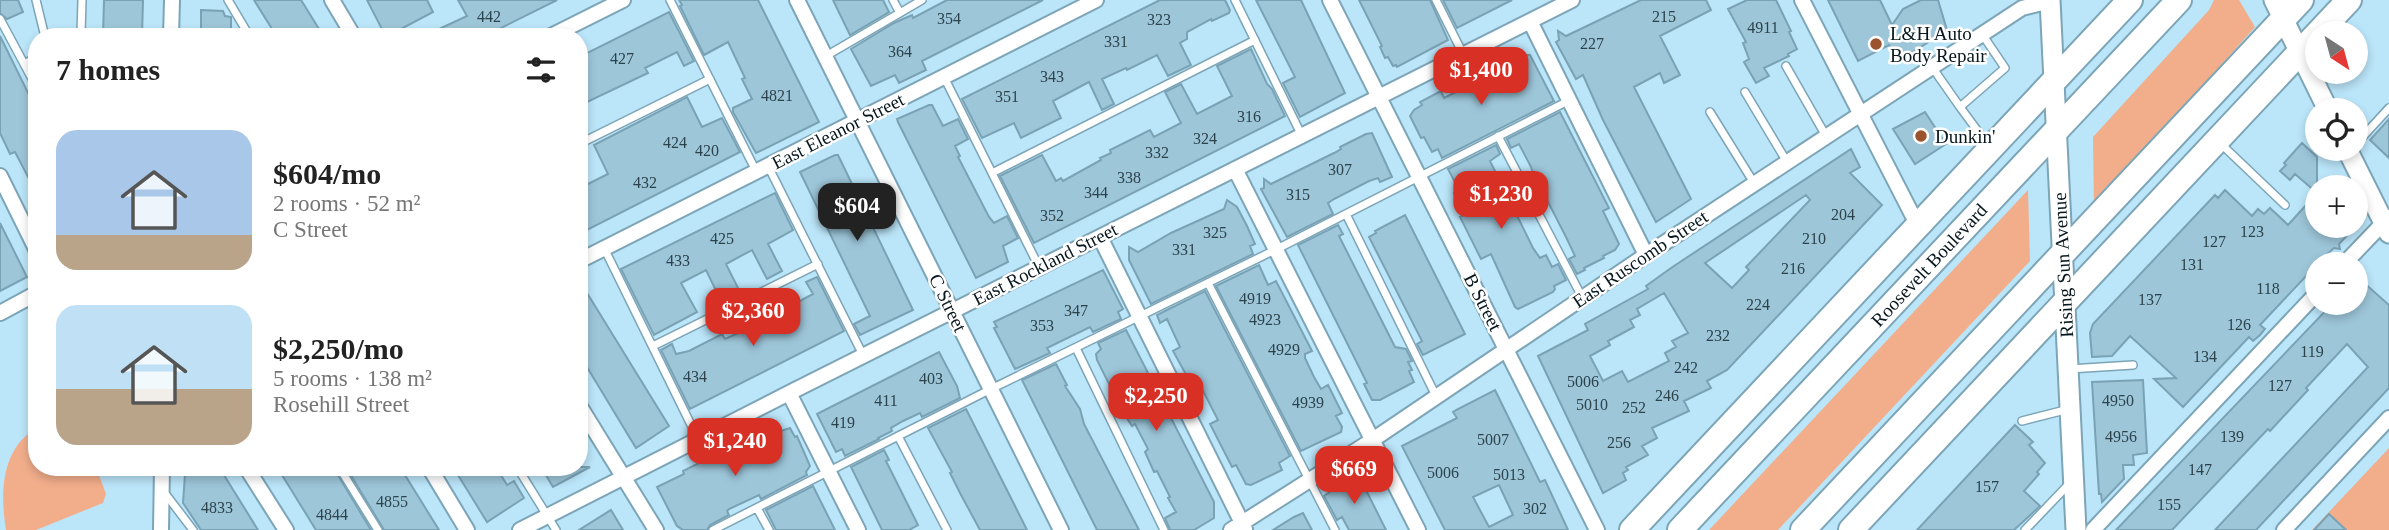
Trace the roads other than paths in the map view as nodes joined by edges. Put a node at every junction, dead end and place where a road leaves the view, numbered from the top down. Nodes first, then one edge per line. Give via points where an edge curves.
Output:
1 (36, 0) edge
2 (82, 0) edge
3 (172, 0) edge
4 (228, 0) edge
5 (332, 0) edge
6 (624, 0) edge
7 (670, 0) edge
8 (797, 0) edge
9 (893, 0) edge
10 (922, 0) edge
11 (1096, 0) edge
12 (1235, 0) edge
13 (1330, 0) edge
14 (1436, 0) edge
15 (1572, 0) edge
16 (1802, 0) edge
17 (2052, 0) edge
18 (2130, 0) edge
19 (2179, 0) edge
20 (2301, 0) edge
21 (2349, 0) edge
22 (2279, 9) edge
23 (900, 13) junction
24 (0, 19) edge
25 (1530, 21) junction
26 (2330, 21) edge
27 (43, 28) edge
28 (81, 28) edge
29 (171, 28) edge
30 (245, 28) edge
31 (349, 28) edge
32 (567, 28) edge
33 (1982, 34) junction
34 (1255, 40) junction
35 (2305, 47) edge
36 (2300, 52) junction
37 (1464, 54) junction
38 (826, 56) junction
39 (28, 62) edge
40 (24, 64) junction
41 (1786, 66) dead end
42 (1932, 67) junction
43 (28, 71) edge
44 (944, 78) junction
45 (710, 79) junction
46 (2054, 82) junction
47 (1745, 93) dead end
48 (1379, 97) junction
49 (2323, 98) edge
50 (1570, 100) junction
51 (1959, 107) junction
52 (2389, 108) edge
53 (1710, 112) dead end
54 (1860, 114) junction
55 (857, 121) junction
56 (2056, 130) junction
57 (2368, 130) edge
58 (1302, 136) junction
59 (1498, 136) junction
60 (1826, 136) junction
61 (588, 140) edge
62 (2217, 140) junction
63 (1991, 149) junction
64 (2357, 161) edge
65 (1787, 162) junction
66 (762, 169) junction
67 (1236, 169) junction
68 (992, 173) junction
69 (0, 176) edge
70 (1419, 177) junction
71 (1754, 184) junction
72 (2285, 205) dead end
73 (1346, 214) junction
74 (2387, 224) edge
75 (1918, 226) junction
76 (28, 232) edge
77 (1100, 237) junction
78 (604, 248) junction
79 (1278, 249) junction
80 (2357, 252) edge
81 (1646, 254) junction
82 (2062, 254) junction
83 (588, 256) edge
84 (818, 264) junction
85 (1039, 267) junction
86 (1208, 283) junction
87 (1582, 297) junction
88 (28, 298) edge
89 (2064, 303) junction
90 (2305, 306) edge
91 (952, 311) junction
92 (0, 313) edge
93 (1141, 316) junction
94 (653, 346) junction
95 (1076, 348) junction
96 (1506, 348) junction
97 (863, 355) junction
98 (2133, 365) dead end
99 (2068, 369) junction
100 (991, 389) junction
101 (789, 393) junction
102 (1436, 396) junction
103 (2070, 409) junction
104 (2389, 418) edge
105 (588, 419) edge
106 (2022, 421) dead end
107 (898, 436) junction
108 (698, 439) junction
109 (1371, 440) junction
110 (828, 471) junction
111 (162, 476) edge
112 (252, 476) edge
113 (345, 476) edge
114 (434, 476) edge
115 (523, 476) edge
116 (625, 478) junction
117 (2074, 478) junction
118 (1309, 481) junction
119 (161, 488) junction
120 (757, 508) junction
121 (548, 517) junction
122 (1240, 528) edge
123 (161, 530) edge
124 (193, 530) edge
125 (286, 530) edge
126 (378, 530) edge
127 (467, 530) edge
128 (520, 530) edge
129 (556, 530) edge
130 (656, 530) edge
131 (713, 530) edge
132 (769, 530) edge
133 (858, 530) edge
134 (947, 530) edge
135 (1061, 530) edge
136 (1164, 530) edge
137 (1335, 530) edge
138 (1418, 530) edge
139 (1597, 530) edge
140 (1632, 530) edge
141 (1680, 530) edge
142 (1803, 530) edge
143 (1851, 530) edge
144 (2025, 530) edge
145 (2076, 530) edge
146 (2093, 530) edge
147 (2284, 530) edge

1 - 27 lane
2 - 28 lane
3 - 29 street
4 - 30 lane
5 - 31 street
6 - 32 street
7 - 45 lane
8 - 38 street, C Street
9 - 23 lane
10 - 23 lane
11 - 44 street, East Eleanor Street
12 - 34 lane
13 - 48 street, B Street
14 - 37 lane
15 - 25 street, East Rockland Street
16 - 54 street
17 - 33 street, East Ruscomb Street via 2022,8
17 - 46 main road, Rising Sun Avenue
18 - 46 highway, Roosevelt Boulevard
19 - 56 highway, Roosevelt Boulevard
20 - 22 highway
21 - 26 highway
22 - 36 main road
22 - 82 highway
23 - 38 lane
24 - 40 lane
25 - 37 street, East Rockland Street
25 - 50 street
33 - 42 street, East Ruscomb Street
33 - 51 lane via 2005,68
34 - 58 lane
34 - 68 lane
35 - 36 highway
36 - 49 main road
36 - 62 highway
37 - 48 street, East Rockland Street
38 - 55 street, C Street
39 - 40 lane
40 - 43 lane
41 - 60 lane
42 - 51 lane
42 - 54 street, East Ruscomb Street
44 - 55 street, East Eleanor Street
44 - 68 lane
45 - 61 lane
45 - 66 lane
46 - 56 main road, Rising Sun Avenue
46 - 63 highway, Roosevelt Boulevard
47 - 65 lane
48 - 58 street, East Rockland Street
48 - 70 street, B Street
50 - 59 lane
50 - 81 street
51 - 63 lane
52 - 57 lane
53 - 71 lane
54 - 60 street, East Ruscomb Street
54 - 75 street
55 - 66 street, East Eleanor Street
55 - 91 street, C Street
56 - 82 main road, Rising Sun Avenue
56 - 141 highway, Roosevelt Boulevard
58 - 67 street, East Rockland Street
59 - 70 lane
59 - 87 lane
60 - 65 street, East Ruscomb Street
62 - 72 lane
62 - 89 highway
63 - 75 highway, Roosevelt Boulevard
64 - 74 main road
65 - 71 street, East Ruscomb Street
66 - 78 street, East Eleanor Street
66 - 84 lane
67 - 77 street, East Rockland Street
67 - 79 street
68 - 85 lane
69 - 76 street
70 - 73 lane
70 - 96 street, B Street
71 - 81 street, East Ruscomb Street
73 - 79 lane
73 - 102 lane
74 - 80 street
75 - 140 highway, Roosevelt Boulevard
77 - 85 street, East Rockland Street
77 - 93 street
78 - 83 street, East Eleanor Street
78 - 94 lane
79 - 86 lane
79 - 109 street
81 - 87 street, East Ruscomb Street
82 - 89 main road, Rising Sun Avenue
82 - 142 highway
84 - 94 lane
84 - 97 lane
85 - 91 street, East Rockland Street
86 - 93 lane
86 - 118 lane
87 - 96 street, East Ruscomb Street
88 - 92 street
89 - 99 main road, Rising Sun Avenue
89 - 143 highway
90 - 146 street
91 - 97 street, East Rockland Street
91 - 100 street, C Street
93 - 95 lane
93 - 122 street
94 - 108 lane
95 - 100 lane
95 - 136 lane
96 - 102 street, East Ruscomb Street
96 - 139 street, B Street
97 - 101 street, East Rockland Street
98 - 99 lane
99 - 103 main road, Rising Sun Avenue
100 - 107 lane
100 - 135 street, C Street
101 - 108 street, East Rockland Street
101 - 110 street
102 - 109 street, East Ruscomb Street
103 - 106 lane
103 - 117 main road, Rising Sun Avenue
104 - 147 street
105 - 116 street
107 - 110 lane
107 - 134 lane
108 - 116 street, East Rockland Street
109 - 118 street, East Ruscomb Street
109 - 138 street
110 - 120 lane
110 - 133 street
111 - 119 street
112 - 125 street
113 - 126 lane
114 - 127 street
115 - 121 lane
116 - 121 street, East Rockland Street
116 - 130 street
117 - 144 lane
117 - 145 main road, Rising Sun Avenue
118 - 122 street, East Ruscomb Street
118 - 137 lane
119 - 123 street
119 - 124 lane
120 - 131 lane
120 - 132 lane
121 - 128 street, East Rockland Street
121 - 129 lane

